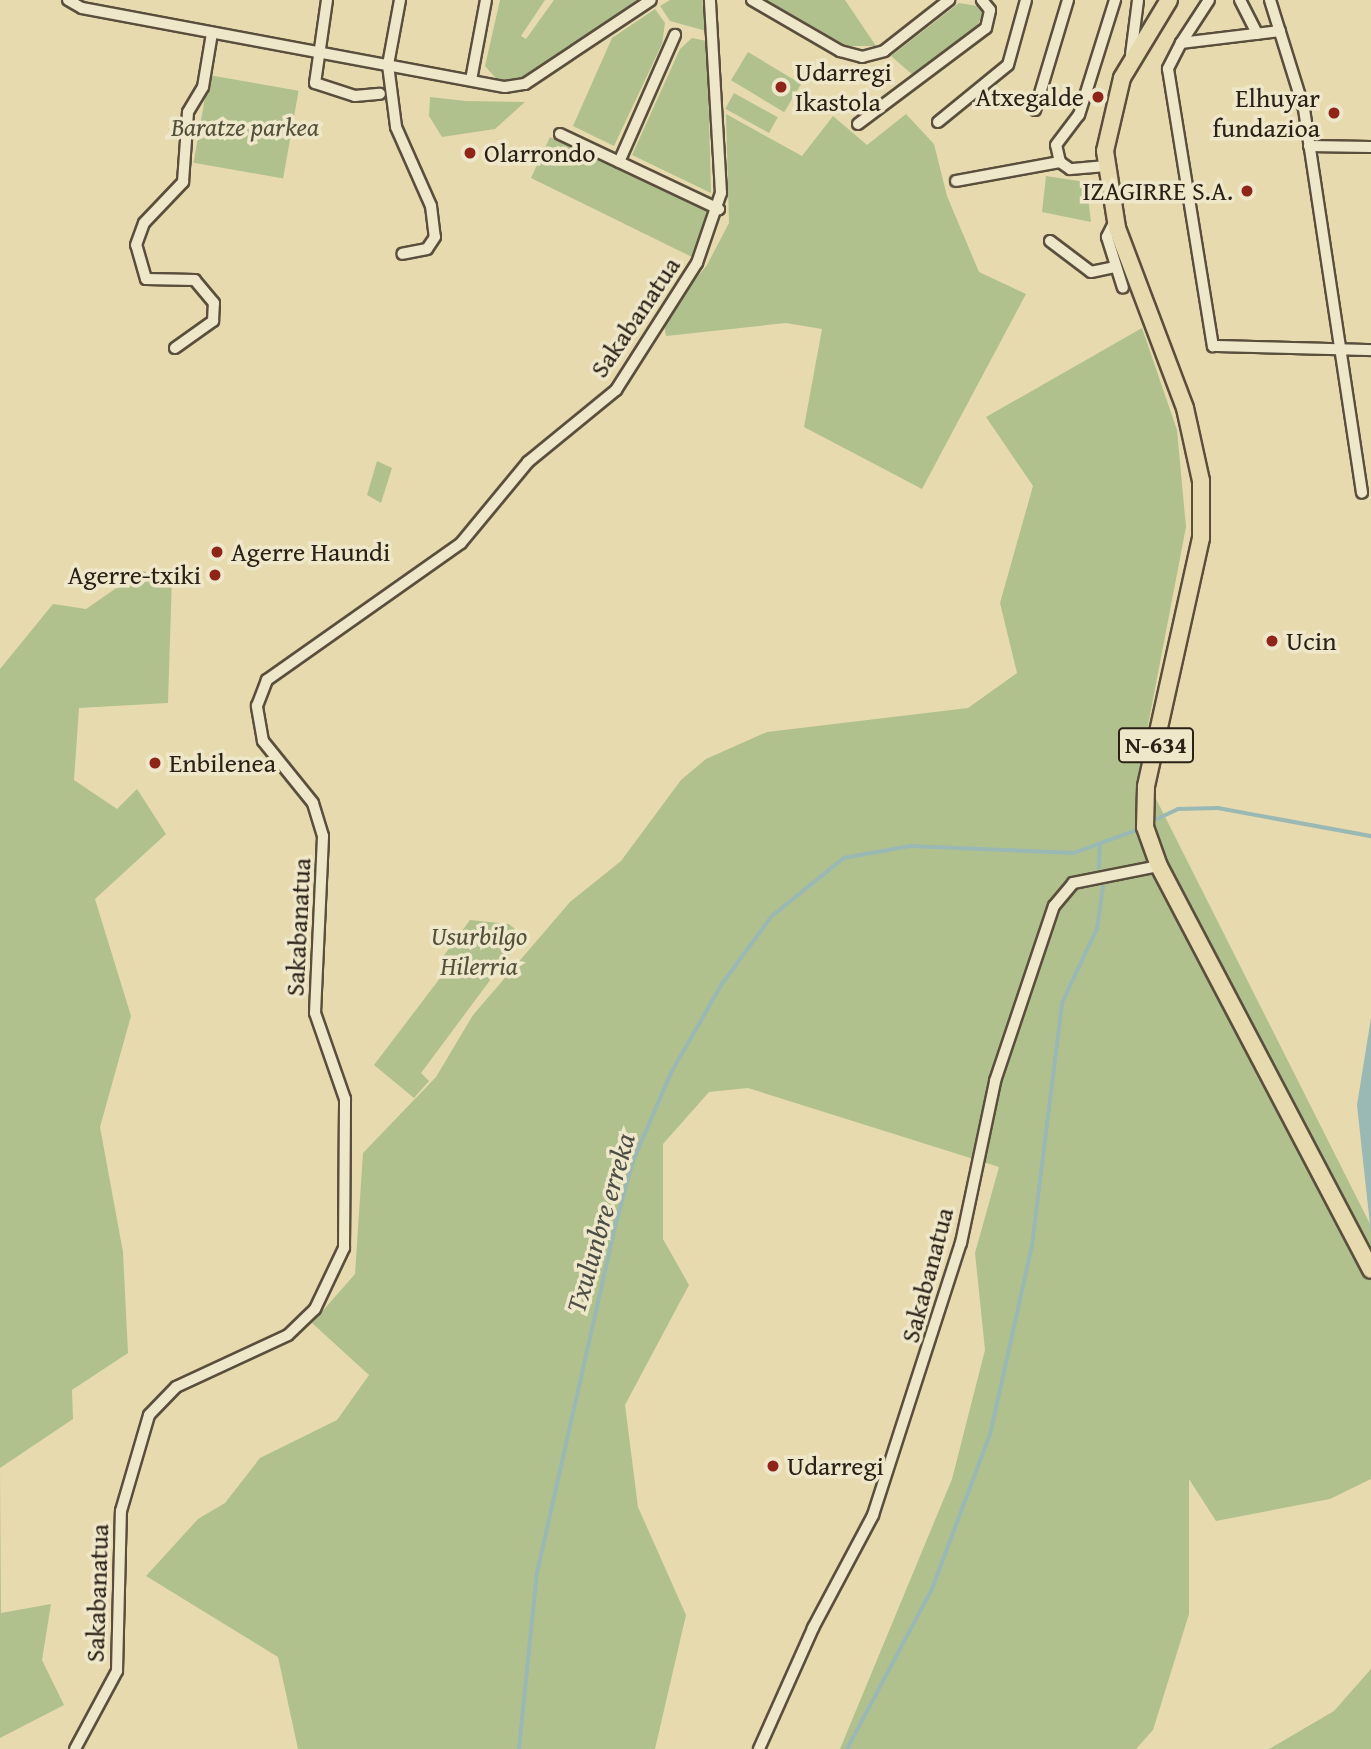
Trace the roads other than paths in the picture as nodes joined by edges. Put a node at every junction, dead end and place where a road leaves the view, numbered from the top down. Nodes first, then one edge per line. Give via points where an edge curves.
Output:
1 (68, 0) edge
2 (327, 0) edge
3 (400, 0) edge
4 (486, 0) edge
5 (651, 0) edge
6 (712, 0) edge
7 (752, 0) edge
8 (948, 0) edge
9 (982, 0) edge
10 (1026, 0) edge
11 (1068, 0) edge
12 (1115, 0) edge
13 (1138, 0) edge
14 (1169, 0) edge
15 (1209, 0) edge
16 (1240, 0) edge
17 (1270, 0) edge
18 (1280, 31) junction
19 (212, 33) junction
20 (1257, 34) junction
21 (676, 35) dead end
22 (1181, 43) junction
23 (317, 51) junction
24 (388, 65) junction
25 (1128, 66) junction
26 (471, 80) junction
27 (380, 94) dead end
28 (1035, 110) dead end
29 (938, 122) dead end
30 (858, 124) dead end
31 (561, 134) dead end
32 (1309, 146) junction
33 (1371, 147) edge
34 (619, 162) junction
35 (1060, 162) junction
36 (1106, 166) junction
37 (956, 181) dead end
38 (719, 209) junction
39 (1115, 221) junction
40 (1050, 241) dead end
41 (402, 254) dead end
42 (1115, 267) junction
43 (1123, 288) dead end
44 (175, 348) dead end
45 (1340, 350) junction
46 (1371, 350) edge
47 (1362, 493) dead end
48 (1160, 866) junction
49 (1371, 1270) edge
50 (75, 1749) edge
51 (759, 1749) edge

1 - 19 street
2 - 23 street
3 - 24 street
4 - 26 street
5 - 26 street via 525,84 505,87
6 - 38 street
7 - 8 street via 847,54 877,54
9 - 30 street via 990,10 986,28
10 - 29 street via 1008,65
11 - 28 street
12 - 35 street via 1079,115 1058,140
13 - 25 street
14 - 25 highway, N-634
15 - 22 street
16 - 20 street
17 - 18 street
18 - 20 street
18 - 32 street
19 - 23 street
19 - 44 street via 203,87 188,112 183,182 144,223 136,245 146,279 195,279 214,303 213,321
20 - 22 street
21 - 34 street
22 - 45 street via 1168,69 1213,346
23 - 24 street
23 - 27 street via 316,83 355,96
24 - 26 street
24 - 41 street via 401,150 434,222 433,244
25 - 36 highway, N-634 via 1109,121
31 - 34 street
32 - 33 street
32 - 45 street
34 - 38 street
35 - 36 street via 1076,171
35 - 37 street
36 - 39 highway, N-634
38 - 50 street, Sakabanatua via 708,242 616,390 528,462 484,522 267,680 257,706 263,741 313,803 323,836 315,1013 345,1099 344,1248 315,1309 288,1335 176,1387 149,1415 121,1511 117,1671
39 - 42 street via 1107,237
39 - 48 highway, N-634 via 1185,408 1201,481 1201,538 1145,797 1147,838
40 - 42 street via 1091,272 1102,275
42 - 43 street
45 - 46 street
45 - 47 street
48 - 49 highway, N-634
48 - 51 street, Sakabanatua via 1073,883 1054,906 995,1081 961,1243 878,1502

